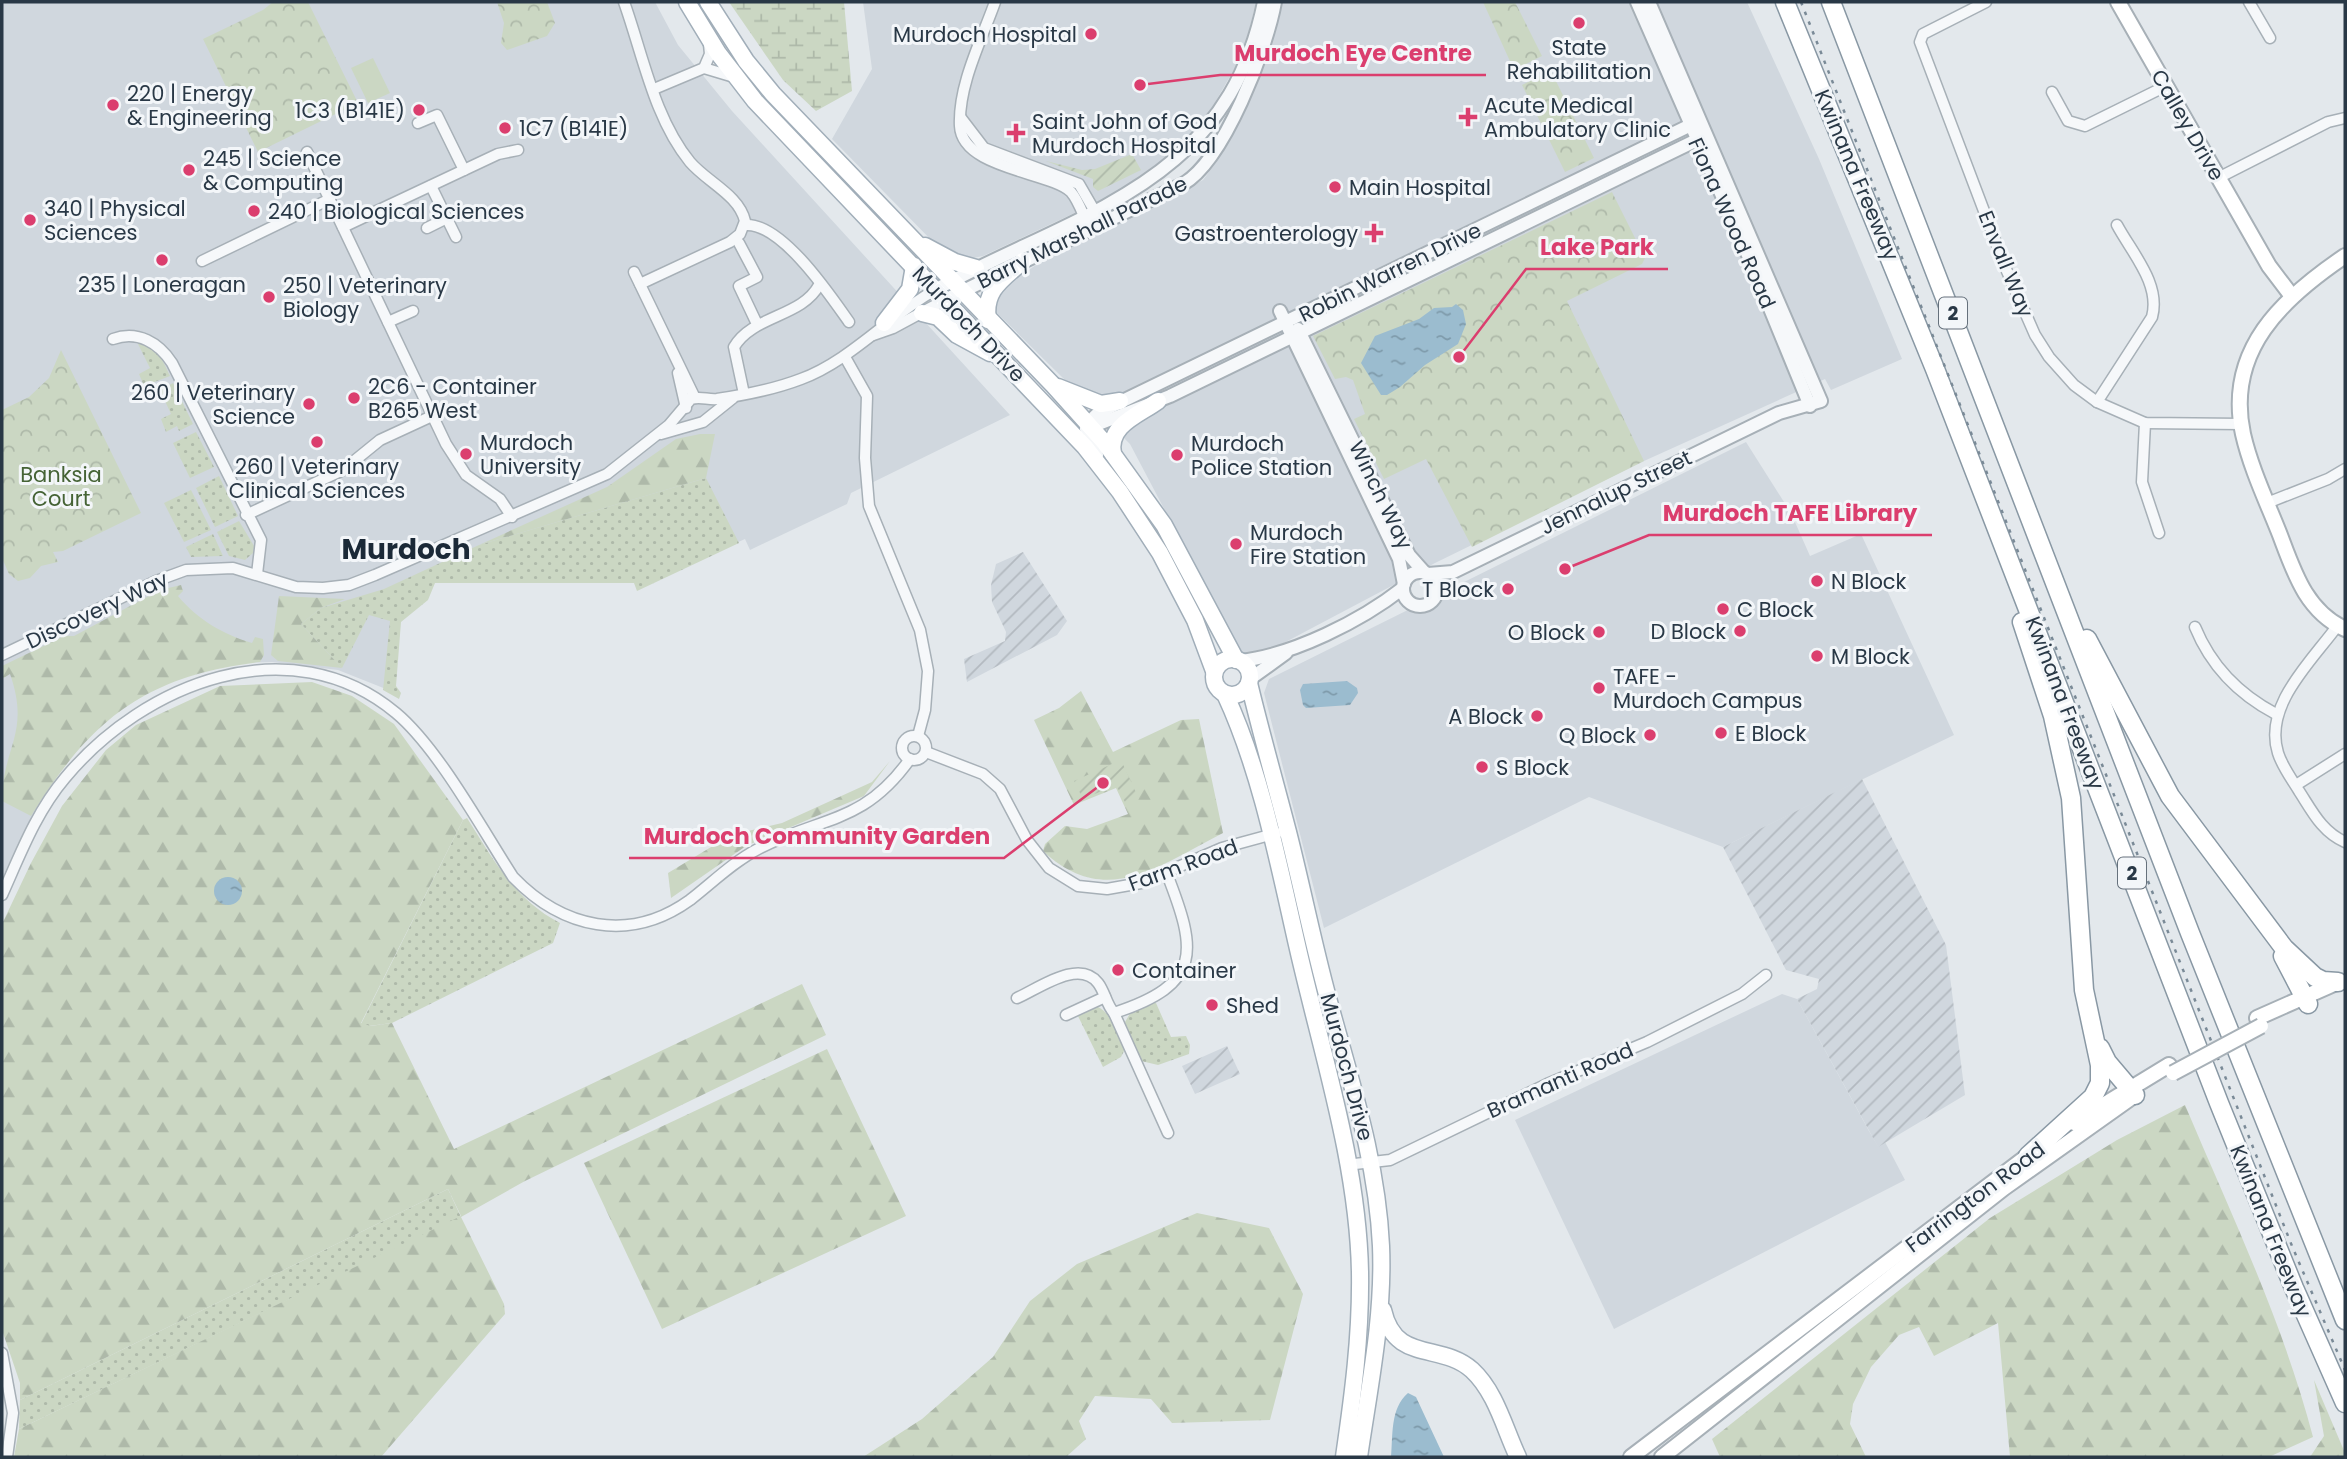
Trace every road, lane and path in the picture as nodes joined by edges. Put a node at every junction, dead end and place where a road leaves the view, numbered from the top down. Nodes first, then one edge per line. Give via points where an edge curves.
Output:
1 (624, 2) edge
2 (687, 2) edge
3 (708, 2) edge
4 (995, 2) edge
5 (1264, 2) edge
6 (1275, 2) edge
7 (1637, 2) edge
8 (1649, 2) edge
9 (1776, 2) edge
10 (1785, 2) edge
11 (1831, 2) edge
12 (1838, 2) edge
13 (1986, 2) edge
14 (2118, 2) edge
15 (2249, 2) edge
16 (2270, 38) dead end
17 (709, 39) junction
18 (705, 68) junction
19 (1858, 71) junction
20 (735, 77) junction
21 (2166, 86) junction
22 (654, 89) junction
23 (2052, 92) dead end
24 (1826, 102) junction
25 (2345, 118) edge
26 (418, 123) dead end
27 (1694, 124) junction
28 (1700, 138) junction
29 (518, 150) dead end
30 (307, 152) dead end
31 (1176, 161) junction
32 (464, 170) junction
33 (1200, 171) junction
34 (2218, 178) junction
35 (431, 186) junction
36 (1564, 187) junction
37 (330, 199) junction
38 (1571, 202) junction
39 (1523, 207) junction
40 (447, 218) junction
41 (1092, 219) junction
42 (1530, 221) junction
43 (745, 225) junction
44 (2117, 225) dead end
45 (343, 227) junction
46 (427, 228) dead end
47 (456, 237) dead end
48 (911, 238) junction
49 (739, 243) dead end
50 (2345, 257) edge
51 (202, 261) dead end
52 (1023, 261) junction
53 (914, 266) junction
54 (976, 268) junction
55 (634, 272) dead end
56 (640, 284) junction
57 (819, 285) junction
58 (956, 286) junction
59 (2295, 292) junction
60 (940, 295) junction
61 (413, 311) dead end
62 (922, 313) junction
63 (988, 320) junction
64 (388, 322) junction
65 (849, 322) dead end
66 (884, 323) junction
67 (757, 324) junction
68 (1292, 327) junction
69 (869, 337) junction
70 (113, 339) dead end
71 (845, 357) junction
72 (674, 359) junction
73 (1004, 361) junction
74 (1159, 383) junction
75 (1053, 385) junction
76 (1809, 390) junction
77 (1182, 391) junction
78 (740, 395) junction
79 (695, 398) junction
80 (706, 400) junction
81 (1120, 401) junction
82 (1158, 401) junction
83 (2097, 402) junction
84 (1815, 403) joint
85 (686, 409) junction
86 (1779, 413) junction
87 (711, 414) junction
88 (432, 416) junction
89 (1062, 421) junction
90 (695, 423) junction
91 (2145, 423) junction
92 (2242, 425) junction
93 (1091, 428) junction
94 (657, 435) junction
95 (1113, 454) junction
96 (1969, 459) junction
97 (2345, 469) edge
98 (1111, 480) junction
99 (2267, 503) junction
100 (246, 515) junction
101 (512, 517) junction
102 (2159, 533) dead end
103 (1175, 544) junction
104 (1160, 553) junction
105 (2044, 557) junction
106 (1453, 572) junction
107 (257, 574) junction
108 (1427, 574) junction
109 (1403, 586) junction
110 (1435, 594) junction
111 (1414, 604) junction
112 (1372, 610) junction
113 (2195, 627) dead end
114 (2342, 627) edge
115 (1292, 648) junction
116 (2, 655) edge
117 (1238, 660) junction
118 (1214, 671) junction
119 (1250, 681) junction
120 (1225, 694) junction
121 (2276, 714) junction
122 (918, 736) junction
123 (926, 752) junction
124 (2345, 754) edge
125 (910, 760) junction
126 (2295, 785) junction
127 (1287, 830) junction
128 (1270, 835) junction
129 (2345, 842) edge
130 (1167, 874) junction
131 (2, 895) edge
132 (2259, 914) junction
133 (1766, 975) dead end
134 (2343, 983) edge
135 (1105, 997) junction
136 (1017, 998) dead end
137 (2306, 1000) junction
138 (1114, 1013) junction
139 (1066, 1015) dead end
140 (2091, 1030) junction
141 (2132, 1091) junction
142 (1168, 1133) dead end
143 (2028, 1156) junction
144 (1371, 1161) junction
145 (1346, 1165) junction
146 (2292, 1191) junction
147 (2294, 1288) junction
148 (1381, 1297) junction
149 (2345, 1298) edge
150 (2345, 1320) edge
151 (2, 1353) edge
152 (2345, 1403) edge
153 (2345, 1418) edge
154 (7, 1457) edge
155 (1344, 1457) edge
156 (1359, 1457) edge
157 (1518, 1457) edge
158 (1631, 1457) edge
159 (1662, 1457) edge

1 - 22 street
2 - 17 main road, Murdoch Drive
3 - 48 main road, Murdoch Drive via 773,94
4 - 41 street via 963,95 963,135 979,154 1070,191
5 - 31 street, Barry Marshall Parade via 1255,39 1227,99
6 - 33 street, Barry Marshall Parade via 1257,65
7 - 27 street, Fiona Wood Road
8 - 27 street, Fiona Wood Road
9 - 24 highway
10 - 24 highway, Kwinana Freeway / 2
11 - 19 highway, Kwinana Freeway / 2
12 - 19 highway
13 - 83 street, Envall Way via 1935,26 1920,42 2035,335 2074,385
14 - 21 main road, Calley Drive
15 - 16 street
17 - 18 street
17 - 20 main road, Murdoch Drive
18 - 20 street
18 - 22 street
19 - 105 highway, Kwinana Freeway / 2
20 - 53 main road, Murdoch Drive
21 - 23 street via 2085,126 2068,121
21 - 34 main road, Calley Drive
22 - 43 street via 679,147 700,173 740,207
24 - 96 highway, Kwinana Freeway / 2
25 - 34 street via 2328,122
26 - 32 street via 437,115
27 - 28 street, Fiona Wood Road
27 - 36 street, Robin Warren Drive
28 - 38 street, Robin Warren Drive
28 - 76 street, Fiona Wood Road
29 - 32 street
30 - 37 street
31 - 33 street via 1194,157
31 - 41 street, Barry Marshall Parade
32 - 35 street
33 - 41 street, Barry Marshall Parade via 1183,184
34 - 59 main road, Calley Drive via 2269,266
35 - 40 street
35 - 45 street
36 - 38 street
36 - 39 street, Robin Warren Drive
37 - 45 street
37 - 51 street
38 - 42 street, Robin Warren Drive
39 - 42 street
39 - 68 street, Robin Warren Drive
40 - 46 street
40 - 47 street
41 - 52 street, Barry Marshall Parade
41 - 54 street, Barry Marshall Parade
42 - 68 street, Robin Warren Drive
43 - 56 street via 730,242
43 - 57 street via 773,233 810,268
44 - 83 street via 2152,288 2155,303 2152,317
45 - 64 street
48 - 54 main road
48 - 58 main road, Murdoch Drive
49 - 67 street via 757,277 738,286
50 - 59 main road
52 - 58 street, Barry Marshall Parade
52 - 63 main road via 989,294
53 - 60 main road, Murdoch Drive
53 - 66 main road via 910,289
54 - 58 street, Barry Marshall Parade
55 - 56 street
56 - 72 street
57 - 65 street
57 - 67 street via 807,300
58 - 60 street, Barry Marshall Parade
58 - 63 main road, Murdoch Drive
59 - 92 main road via 2266,325 2249,359
60 - 62 street
60 - 66 street
60 - 73 main road, Murdoch Drive
61 - 64 street
62 - 69 street
62 - 73 main road via 938,317 957,335
63 - 75 main road, Murdoch Drive
64 - 88 street
66 - 69 street
67 - 78 street via 734,347
68 - 74 street, Robin Warren Drive
68 - 77 street, Robin Warren Drive
68 - 108 street, Winch Way via 1409,555
68 - 109 street, Winch Way via 1399,559
69 - 71 street
70 - 100 street via 139,337 167,355
71 - 78 street via 800,380
71 - 122 street via 867,396 869,506 920,631 928,671
72 - 79 street
72 - 85 street
73 - 89 main road, Murdoch Drive
74 - 77 street
74 - 81 street, Robin Warren Drive
75 - 81 main road via 1101,404
75 - 93 main road, Murdoch Drive
76 - 84 street, Fiona Wood Road
76 - 86 street, Jennalup Street
77 - 82 street, Robin Warren Drive
78 - 80 street
78 - 87 street, Discovery Way
79 - 80 street
79 - 85 street, Discovery Way
80 - 87 street
81 - 93 street, Robin Warren Drive via 1095,414
82 - 93 street, Robin Warren Drive
82 - 95 main road via 1120,427 1112,442
83 - 91 street, Envall Way
84 - 86 street, Jennalup Street
85 - 90 street
85 - 94 street, Discovery Way
86 - 106 street, Jennalup Street
87 - 90 street, Discovery Way via 704,422
88 - 100 street via 380,440 343,470
88 - 101 street via 466,475 500,499
89 - 93 street via 1077,429
89 - 98 main road, Murdoch Drive
90 - 94 street, Discovery Way
91 - 92 street, Envall Way
91 - 102 street via 2142,482
92 - 99 main road
93 - 95 main road, Murdoch Drive
93 - 98 street via 1092,444
94 - 101 street, Discovery Way via 607,474
95 - 103 main road, Murdoch Drive
96 - 140 highway via 2063,755 2076,837 2081,956
96 - 147 highway, Kwinana Freeway / 2
97 - 99 street
98 - 104 main road, Murdoch Drive
99 - 114 main road via 2301,589
100 - 107 street via 261,540
101 - 107 street, Discovery Way via 349,585 296,587
103 - 104 main road
103 - 117 main road, Murdoch Drive
104 - 118 main road, Murdoch Drive via 1195,620
105 - 132 highway via 2170,796
105 - 146 highway, Kwinana Freeway / 2
106 - 108 street, Jennalup Street
106 - 110 street, Jennalup Street
107 - 116 street, Discovery Way via 233,568 186,570
108 - 109 street, Jennalup Street via 1411,575
108 - 110 street via 1435,582
109 - 111 street via 1406,598
109 - 112 street, Jennalup Street
110 - 111 street, Jennalup Street via 1425,604
111 - 112 street, Jennalup Street
112 - 115 street, Jennalup Street
113 - 121 street via 2224,676
114 - 121 street
115 - 117 street, Jennalup Street
115 - 119 street, Jennalup Street
117 - 118 main road via 1226,660
117 - 119 main road, Murdoch Drive via 1248,667
118 - 120 main road, Murdoch Drive via 1216,688
119 - 120 main road via 1242,693
119 - 127 main road, Murdoch Drive via 1258,729
120 - 128 main road, Murdoch Drive via 1242,733
121 - 126 street via 2277,751
122 - 123 street via 925,742
122 - 125 street via 903,743
123 - 125 street via 921,759
123 - 130 street, Farm Road via 983,774 1000,789 1027,840 1049,868 1078,886 1123,887
124 - 126 street
125 - 131 street via 866,805 759,848 662,916 606,926 565,915 530,894 513,877 425,743 382,702 339,680 295,669 267,668 202,683 165,697 122,722 63,780 39,816
126 - 129 street via 2325,829
127 - 128 street, Farm Road
127 - 144 main road, Murdoch Drive
128 - 130 street, Farm Road via 1222,849
128 - 145 main road, Murdoch Drive
130 - 138 street via 1186,922 1189,949 1180,975 1165,990
132 - 134 highway via 2299,965 2323,981
132 - 137 highway
133 - 144 street, Bramanti Road via 1742,994 1647,1042 1547,1084 1390,1160
134 - 137 main road, Farrington Road
135 - 136 street via 1098,983 1086,974 1068,974
135 - 138 street
135 - 139 street
137 - 141 main road, Farrington Road
138 - 142 street
140 - 141 highway via 2107,1062
140 - 143 highway via 2100,1065 2100,1083 2093,1097
141 - 143 main road, Farrington Road
141 - 159 main road, Farrington Road
143 - 158 main road, Farrington Road
144 - 145 street, Bramanti Road
144 - 148 main road, Murdoch Drive via 1381,1236
145 - 155 main road, Murdoch Drive via 1359,1254 1360,1328
146 - 149 highway
146 - 150 highway, Kwinana Freeway / 2
147 - 152 highway, Kwinana Freeway / 2
147 - 153 highway
148 - 156 main road, Murdoch Drive
148 - 157 main road via 1386,1323 1402,1343 1458,1361 1481,1380
151 - 154 street via 13,1413

